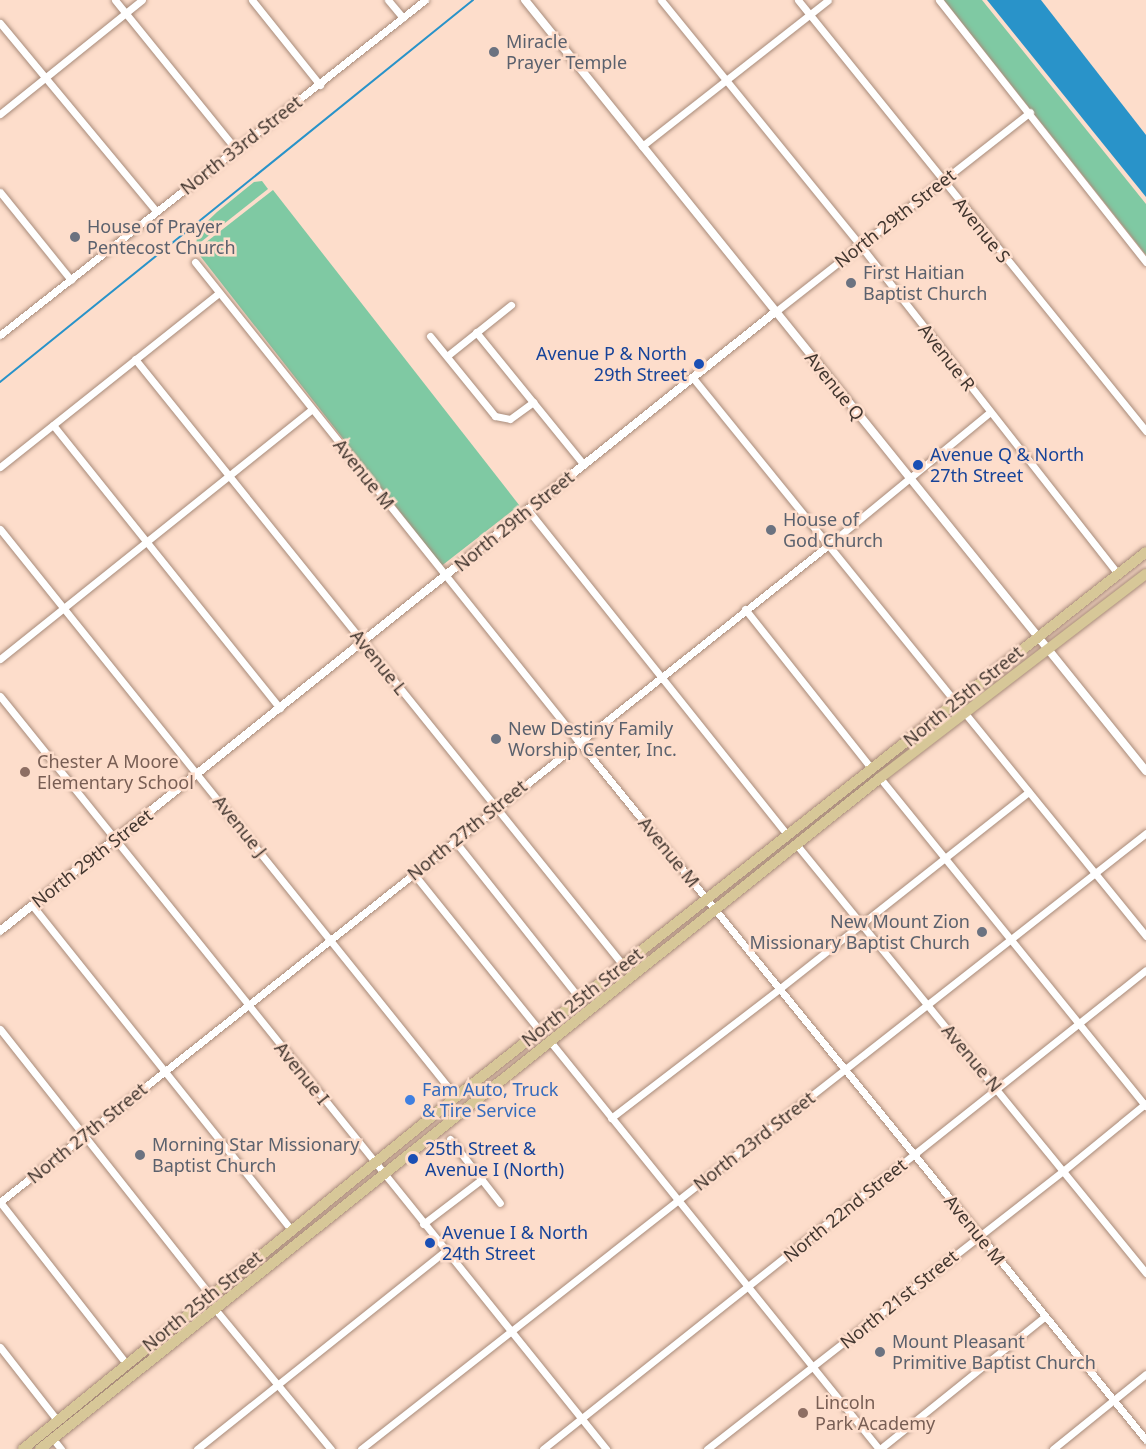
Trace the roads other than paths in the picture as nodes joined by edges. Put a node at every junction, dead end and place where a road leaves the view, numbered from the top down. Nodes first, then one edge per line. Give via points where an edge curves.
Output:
1 (115, 0) edge
2 (142, 0) edge
3 (252, 0) edge
4 (388, 0) edge
5 (425, 0) edge
6 (525, 0) edge
7 (661, 0) edge
8 (798, 0) edge
9 (828, 0) edge
10 (939, 0) edge
11 (125, 13) junction
12 (809, 15) junction
13 (403, 18) junction
14 (0, 23) edge
15 (46, 79) junction
16 (724, 79) junction
17 (320, 85) junction
18 (1030, 112) junction
19 (0, 114) edge
20 (642, 146) junction
21 (235, 148) junction
22 (941, 181) junction
23 (0, 192) edge
24 (156, 211) junction
25 (860, 245) junction
26 (195, 262) dead end
27 (1146, 262) edge
28 (71, 280) junction
29 (219, 293) junction
30 (511, 305) dead end
31 (776, 312) junction
32 (476, 332) junction
33 (0, 335) edge
34 (430, 336) dead end
35 (447, 356) junction
36 (135, 359) junction
37 (693, 378) junction
38 (533, 402) junction
39 (311, 410) junction
40 (990, 412) junction
41 (53, 425) junction
42 (1146, 430) edge
43 (584, 465) junction
44 (0, 467) edge
45 (230, 476) junction
46 (909, 479) junction
47 (528, 510) junction
48 (0, 529) edge
49 (146, 543) junction
50 (827, 546) junction
51 (1146, 552) edge
52 (1118, 574) junction
53 (1146, 574) edge
54 (446, 575) junction
55 (64, 609) junction
56 (745, 609) junction
57 (1037, 637) junction
58 (363, 641) junction
59 (1046, 648) junction
60 (0, 659) edge
61 (661, 675) junction
62 (0, 696) edge
63 (956, 703) junction
64 (280, 708) junction
65 (964, 712) junction
66 (940, 716) junction
67 (579, 742) junction
68 (872, 769) junction
69 (1146, 771) edge
70 (197, 774) junction
71 (880, 778) junction
72 (1028, 792) junction
73 (497, 807) junction
74 (1146, 833) edge
75 (787, 834) junction
76 (115, 840) junction
77 (454, 840) junction
78 (796, 844) junction
79 (944, 858) junction
80 (413, 873) junction
81 (1095, 873) junction
82 (707, 898) junction
83 (33, 905) junction
84 (715, 909) junction
85 (861, 924) junction
86 (0, 931) edge
87 (1146, 936) edge
88 (331, 938) junction
89 (1011, 940) junction
90 (623, 965) junction
91 (1146, 970) edge
92 (610, 975) junction
93 (779, 989) junction
94 (580, 999) junction
95 (248, 1005) junction
96 (927, 1006) junction
97 (1078, 1023) junction
98 (0, 1029) edge
99 (540, 1031) junction
100 (549, 1040) junction
101 (845, 1070) junction
102 (164, 1072) junction
103 (997, 1088) junction
104 (456, 1097) junction
105 (1146, 1104) edge
106 (612, 1118) junction
107 (84, 1134) junction
108 (450, 1139) dead end
109 (915, 1155) junction
110 (374, 1163) junction
111 (1063, 1171) junction
112 (383, 1174) junction
113 (482, 1179) junction
114 (679, 1200) junction
115 (0, 1202) edge
116 (500, 1203) dead end
117 (423, 1224) junction
118 (291, 1230) junction
119 (980, 1235) junction
120 (274, 1244) junction
121 (445, 1251) junction
122 (1146, 1273) edge
123 (749, 1288) junction
124 (210, 1295) junction
125 (215, 1310) junction
126 (1044, 1317) junction
127 (509, 1332) junction
128 (0, 1347) edge
129 (126, 1363) junction
130 (813, 1367) junction
131 (1146, 1374) edge
132 (278, 1386) junction
133 (1113, 1400) junction
134 (581, 1419) junction
135 (57, 1420) junction
136 (65, 1430) junction
137 (53, 1439) junction
138 (1146, 1440) edge
139 (22, 1449) edge
140 (40, 1449) edge
141 (61, 1449) edge
142 (197, 1449) edge
143 (331, 1449) edge
144 (361, 1449) edge
145 (543, 1449) edge
146 (606, 1449) edge
147 (707, 1449) edge
148 (880, 1449) edge
149 (1053, 1449) edge

1 - 11 street
2 - 11 street
3 - 17 street
4 - 13 street
5 - 13 street, North 33rd Street
6 - 20 street, Avenue Q
7 - 16 street, Avenue R
8 - 12 street, Avenue S
9 - 12 street
10 - 18 street
11 - 15 street
11 - 21 street
12 - 16 street
12 - 22 street, Avenue S
13 - 17 street, North 33rd Street
14 - 15 street
15 - 19 street
15 - 24 street
16 - 20 street
16 - 25 street, Avenue R
17 - 21 street, North 33rd Street
18 - 22 street, North 29th Street
18 - 27 street
20 - 31 street, Avenue Q
21 - 24 street, North 33rd Street
22 - 25 street, North 29th Street
22 - 42 street, Avenue S
23 - 28 street
24 - 28 street, North 33rd Street
25 - 31 street, North 29th Street
25 - 40 street, Avenue R
26 - 29 street, Avenue M
28 - 33 street, North 33rd Street
29 - 36 street
29 - 39 street, Avenue M
30 - 32 street
31 - 37 street, North 29th Street
31 - 46 street, Avenue Q
32 - 35 street
32 - 38 street
34 - 35 street
35 - 38 street via 495,416 510,419
36 - 41 street
36 - 45 street, Avenue L
37 - 43 street, North 29th Street
37 - 50 street
38 - 43 street
39 - 45 street
39 - 54 street, Avenue M
40 - 46 street, North 27th Street
40 - 52 street, Avenue R
41 - 44 street
41 - 49 street
43 - 47 street, North 29th Street
45 - 49 street
45 - 58 street, Avenue L
46 - 50 street, North 27th Street
46 - 57 street, Avenue Q
47 - 54 street, North 29th Street
47 - 61 street
48 - 55 street, Avenue J
49 - 55 street
49 - 64 street
50 - 56 street, North 27th Street
50 - 63 street
51 - 52 main road, North 25th Street
52 - 57 main road, North 25th Street
53 - 59 main road, North 25th Street
54 - 58 street, North 29th Street
54 - 67 street, Avenue M
55 - 60 street
55 - 70 street, Avenue J
56 - 61 street, North 27th Street
56 - 68 street
57 - 59 street, Avenue Q
57 - 63 main road, North 25th Street
58 - 64 street, North 29th Street
58 - 73 street, Avenue L
59 - 65 main road, North 25th Street
59 - 69 street, Avenue Q
61 - 67 street, North 27th Street
61 - 75 street
62 - 76 street, Avenue I
63 - 66 main road, North 25th Street
64 - 70 street, North 29th Street
65 - 71 main road, North 25th Street
65 - 72 street
66 - 68 main road, North 25th Street
66 - 71 main road via 935,726 880,771
67 - 73 street, North 27th Street
67 - 82 street, Avenue M
68 - 75 main road, North 25th Street
70 - 76 street, North 29th Street
70 - 88 street, Avenue J
71 - 78 main road, North 25th Street
71 - 79 street
72 - 79 street
72 - 81 street
73 - 77 street, North 27th Street
73 - 90 street, Avenue L
74 - 81 street, North 23rd Street
75 - 82 main road, North 25th Street
76 - 83 street, North 29th Street
76 - 95 street, Avenue I
77 - 80 street, North 27th Street
77 - 94 street
78 - 84 main road, North 25th Street
78 - 85 street, Avenue N
79 - 85 street
79 - 89 street
80 - 88 street, North 27th Street
80 - 99 street
81 - 87 street
81 - 89 street, North 23rd Street
82 - 84 street, Avenue M
82 - 90 main road, North 25th Street
83 - 86 street, North 29th Street
83 - 102 street
84 - 93 street, Avenue M
84 - 100 main road, North 25th Street
85 - 93 street
85 - 96 street, Avenue N
88 - 95 street, North 27th Street
88 - 104 street, Avenue J
89 - 96 street, North 23rd Street
89 - 97 street
90 - 92 main road, North 25th Street
91 - 97 street, North 22nd Street
92 - 94 main road, North 25th Street
92 - 100 main road via 605,986 554,1026
93 - 101 street, Avenue M
93 - 106 street
94 - 99 main road, North 25th Street
95 - 102 street, North 27th Street
95 - 110 street, Avenue I
96 - 101 street, North 23rd Street
96 - 103 street, Avenue N
97 - 103 street, North 22nd Street
97 - 105 street
98 - 107 street
99 - 104 main road, North 25th Street
100 - 106 street
100 - 112 main road, North 25th Street
101 - 109 street, Avenue M
101 - 114 street, North 23rd Street
102 - 107 street, North 27th Street
102 - 118 street
103 - 109 street, North 22nd Street
103 - 111 street, Avenue N
104 - 110 main road, North 25th Street
105 - 111 street, North 21st Street
106 - 114 street
107 - 115 street, North 27th Street
107 - 124 street
108 - 113 street
109 - 119 street, Avenue M
109 - 123 street, North 22nd Street
110 - 112 street, Avenue I
110 - 118 main road, North 25th Street
111 - 119 street, North 21st Street
111 - 122 street, Avenue N
112 - 117 street, Avenue I
112 - 125 main road, North 25th Street
113 - 116 street
113 - 117 street
114 - 123 street
114 - 127 street, North 23rd Street
115 - 129 street
117 - 121 street, Avenue I
118 - 120 main road, North 25th Street
119 - 126 street, Avenue M
119 - 130 street, North 21st Street
120 - 124 main road, North 25th Street
120 - 125 main road via 270,1252 218,1294
121 - 127 street, Avenue I
121 - 132 street
123 - 130 street
123 - 134 street, North 22nd Street
124 - 129 main road, North 25th Street
125 - 132 street
125 - 136 main road, North 25th Street
126 - 133 street, Avenue M
126 - 148 street
127 - 134 street, Avenue I
127 - 144 street, North 23rd Street
128 - 135 street
129 - 135 main road, North 25th Street
129 - 136 main road via 121,1373 77,1410
130 - 147 street, North 21st Street
130 - 148 street
131 - 133 street
132 - 142 street
132 - 143 street
133 - 138 street, Avenue M
133 - 149 street
134 - 145 street, North 22nd Street
134 - 146 street, Avenue I
135 - 139 main road, North 25th Street
136 - 137 main road, North 25th Street
137 - 140 main road, North 25th Street
137 - 141 street

